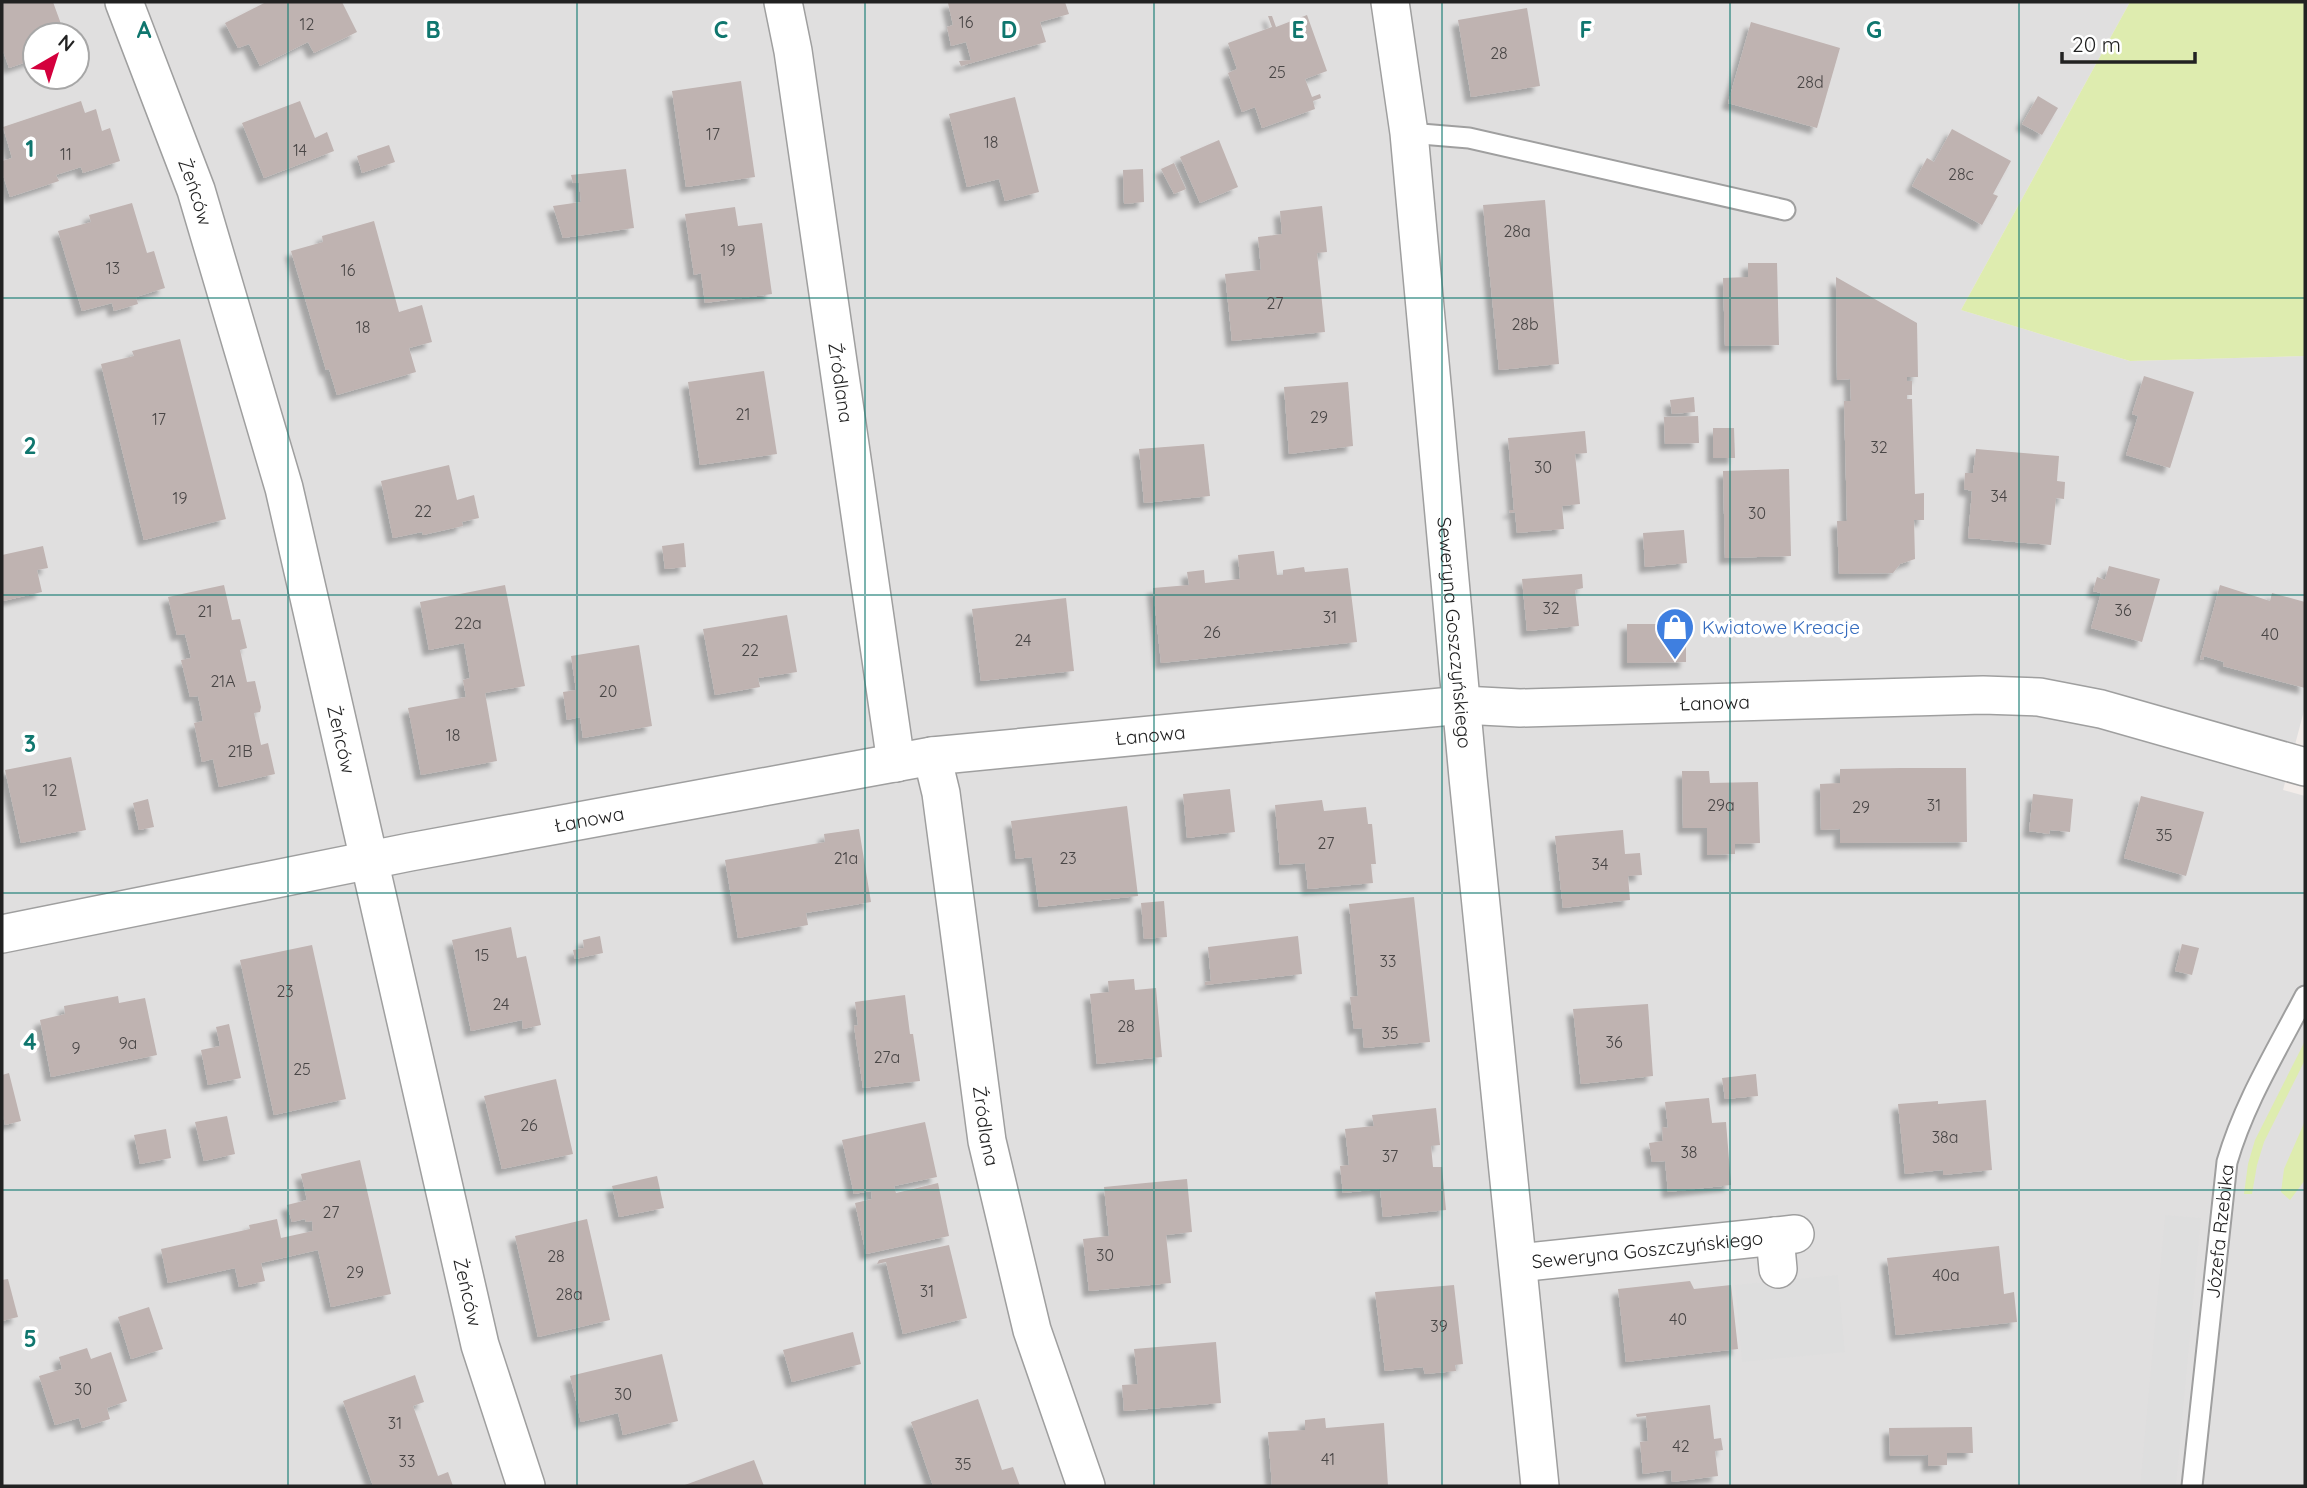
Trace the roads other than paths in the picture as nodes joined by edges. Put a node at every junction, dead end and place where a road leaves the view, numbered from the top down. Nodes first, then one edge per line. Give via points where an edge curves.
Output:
1 (124, 2) edge
2 (783, 2) edge
3 (1390, 2) edge
4 (1409, 133) junction
5 (1785, 210) dead end
6 (1462, 705) junction
7 (932, 756) junction
8 (896, 763) junction
9 (2305, 767) edge
10 (371, 860) junction
11 (2, 934) edge
12 (2305, 996) edge
13 (1783, 1246) dead end
14 (1518, 1263) junction
15 (526, 1486) edge
16 (1087, 1486) edge
17 (1540, 1486) edge
18 (2192, 1486) edge

1 - 10 street, Żeńców via 196,190 284,488
2 - 8 street, Źródlana
3 - 4 street, Seweryna Goszczyńskiego
4 - 5 lane via 1469,138
4 - 6 street, Seweryna Goszczyńskiego
6 - 7 street, Łanowa
6 - 9 street, Łanowa via 1520,708 2039,697 2101,709
6 - 14 street, Seweryna Goszczyńskiego
7 - 8 street, Łanowa
7 - 16 street, Źródlana via 987,1141 1032,1330
8 - 10 street, Łanowa
10 - 11 street, Łanowa
10 - 15 street, Żeńców via 480,1345
12 - 18 lane, Józefa Rzebika via 2248,1105 2227,1162
13 - 14 street, Seweryna Goszczyńskiego
14 - 17 street, Seweryna Goszczyńskiego

